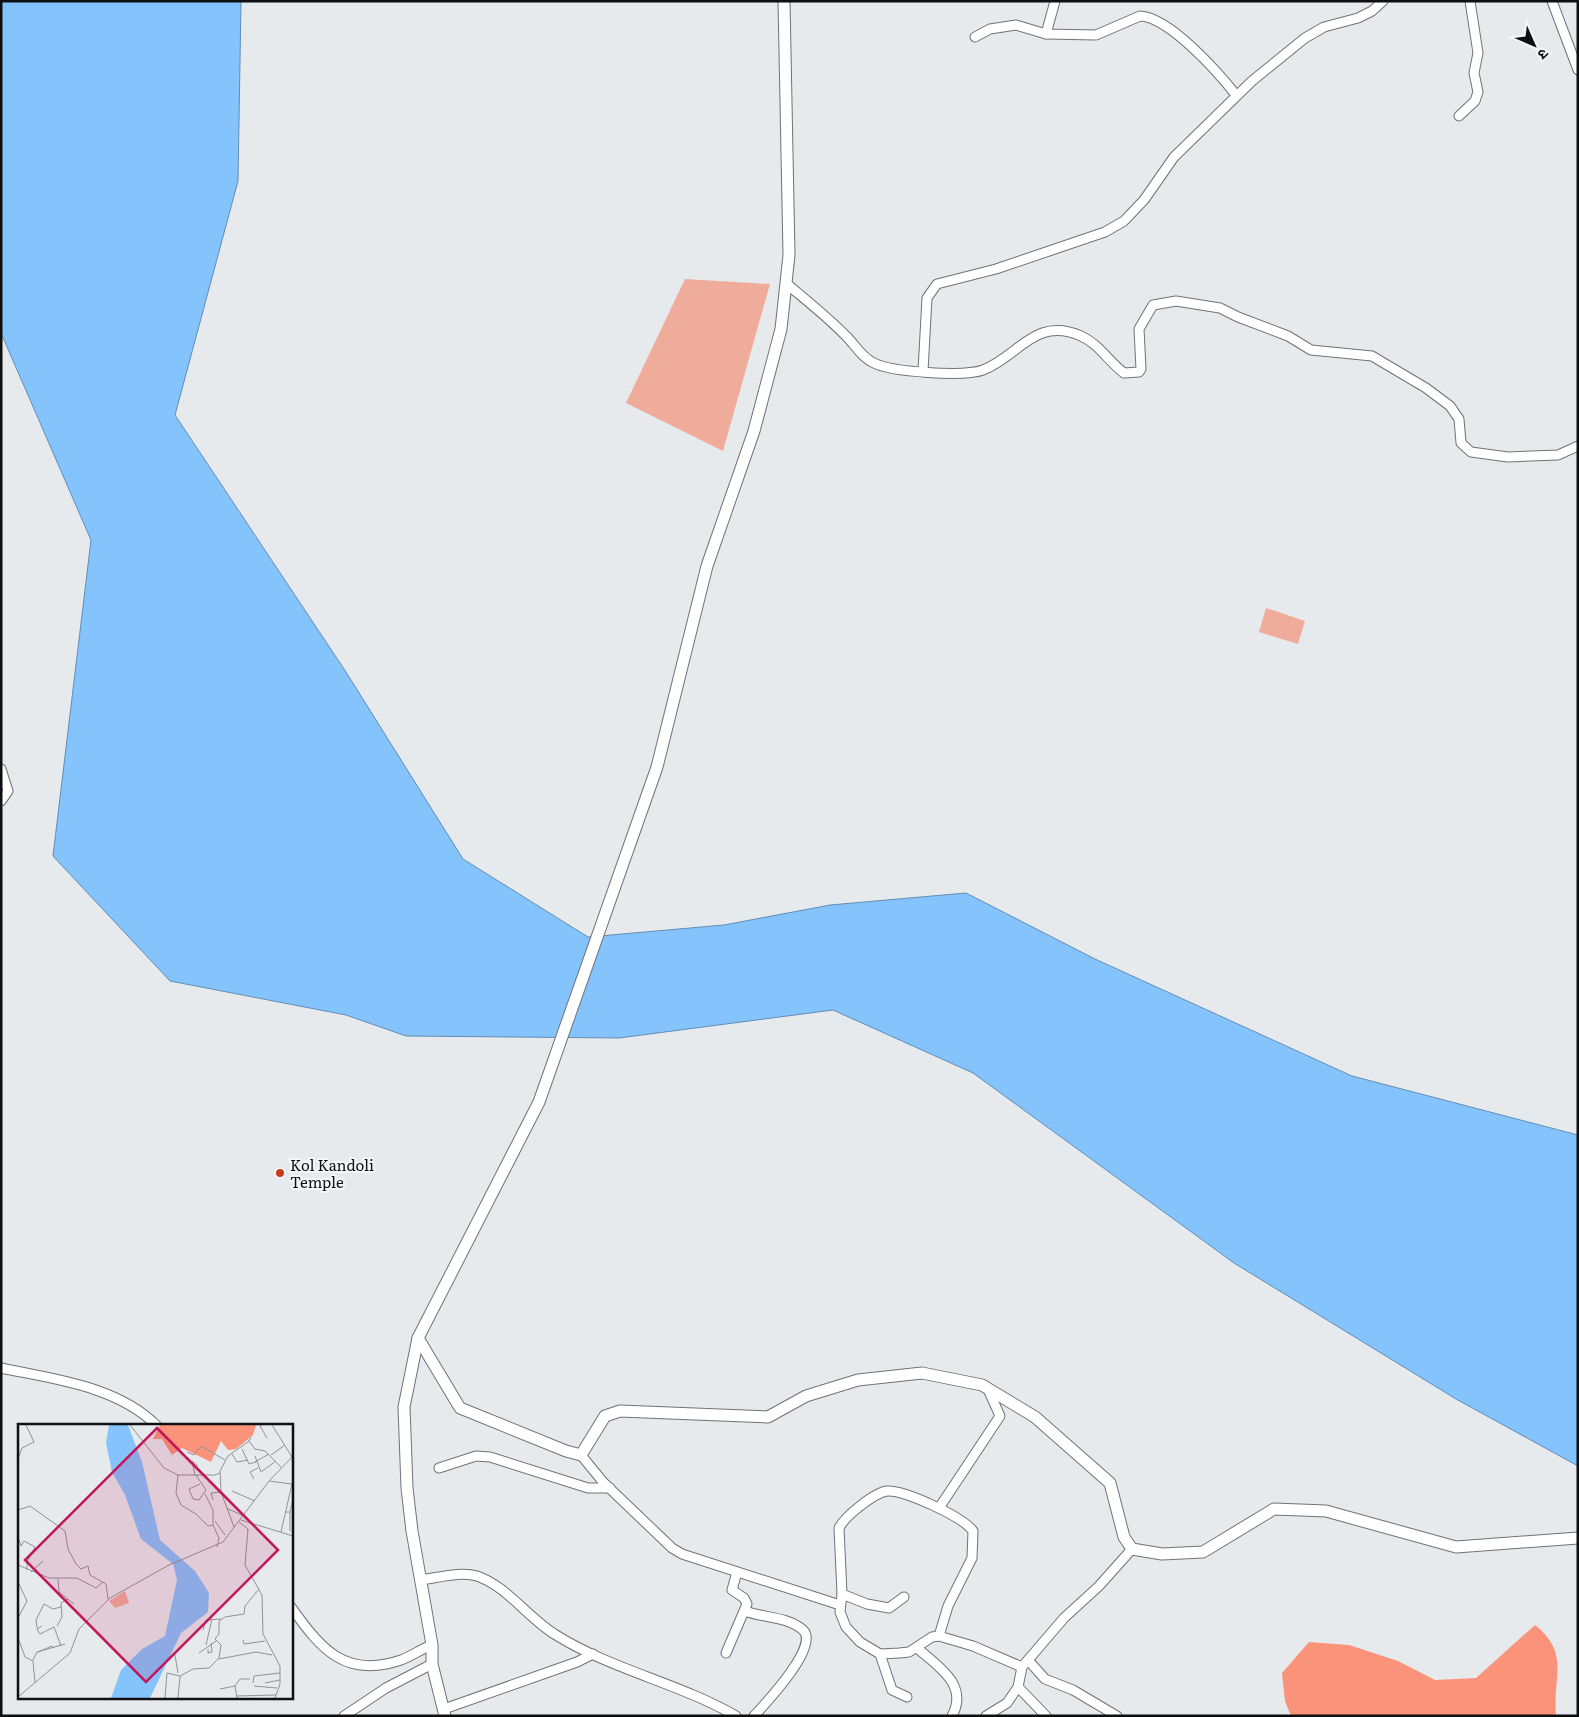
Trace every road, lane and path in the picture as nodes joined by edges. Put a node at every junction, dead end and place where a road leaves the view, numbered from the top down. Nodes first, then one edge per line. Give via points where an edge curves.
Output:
1 (784, 1) edge
2 (1055, 1) edge
3 (1382, 1) edge
4 (1470, 1) edge
5 (1552, 1) edge
6 (1046, 34) junction
7 (976, 37) dead end
8 (1578, 70) edge
9 (1236, 95) junction
10 (1459, 116) dead end
11 (787, 284) junction
12 (923, 372) junction
13 (1578, 446) edge
14 (1, 770) edge
15 (1, 801) edge
16 (418, 1338) junction
17 (1, 1368) edge
18 (986, 1387) junction
19 (153, 1424) edge
20 (580, 1455) junction
21 (440, 1468) dead end
22 (610, 1488) junction
23 (939, 1508) junction
24 (1578, 1538) edge
25 (1132, 1549) junction
26 (737, 1572) junction
27 (420, 1580) junction
28 (842, 1594) junction
29 (904, 1597) dead end
30 (840, 1605) junction
31 (292, 1609) edge
32 (744, 1611) junction
33 (939, 1636) junction
34 (432, 1645) junction
35 (917, 1648) junction
36 (593, 1654) junction
37 (726, 1654) dead end
38 (880, 1654) junction
39 (1028, 1660) junction
40 (432, 1664) junction
41 (1022, 1667) junction
42 (1018, 1687) junction
43 (907, 1697) dead end
44 (444, 1712) edge
45 (344, 1716) edge
46 (736, 1716) edge
47 (754, 1716) edge
48 (952, 1716) edge
49 (986, 1716) edge
50 (1046, 1716) edge
51 (1117, 1716) edge

1 - 11 main road
2 - 6 street
3 - 9 street via 1358,18 1324,27 1305,38
4 - 10 street via 1478,52 1474,74 1478,92 1475,101
5 - 8 street
6 - 7 street via 1016,25 990,29
6 - 9 street via 1096,35 1133,18 1146,16 1157,20 1192,46
9 - 12 street via 1174,156 1144,200 1120,224 996,270 937,284 927,298
11 - 12 street via 870,361 898,371
11 - 16 main road via 781,330 754,431 707,566 657,767 611,903 539,1102
12 - 13 street via 980,371 1038,333 1060,332 1089,341 1124,373 1139,372 1138,337 1144,317 1153,305 1176,301 1220,308 1288,336 1312,350 1372,356 1450,406 1459,419 1461,443 1471,452 1508,457 1558,455
14 - 15 street via 8,791
16 - 20 main road via 460,1408
16 - 27 main road via 404,1407 407,1488
17 - 19 street via 82,1386 121,1400
18 - 20 main road via 958,1378 922,1373 850,1383 806,1396 768,1418 620,1411 605,1416
18 - 23 street via 1000,1416
18 - 25 main road via 1035,1418 1110,1483 1124,1537
20 - 22 street
21 - 22 street via 476,1456 490,1457 588,1488
22 - 26 street via 672,1548
23 - 28 street via 887,1491 866,1502 845,1520 838,1533
23 - 33 street via 970,1528 974,1536 972,1558 948,1606
24 - 25 main road via 1456,1547 1326,1511 1274,1509 1203,1552 1162,1554
25 - 39 street
26 - 30 street
26 - 32 street via 732,1590 746,1600
27 - 34 main road
27 - 36 street via 462,1574 477,1576 496,1587 555,1635
28 - 29 street via 867,1604 890,1608
28 - 30 street
30 - 38 street via 841,1619 852,1635
31 - 34 street via 318,1643 343,1662 373,1666 401,1660
32 - 37 street
32 - 47 street via 783,1620 803,1631 807,1638 806,1648 799,1659
33 - 35 street
33 - 41 street via 973,1646
34 - 40 main road
35 - 38 street
35 - 48 street via 946,1672 953,1683 958,1702
36 - 44 street
36 - 46 street
38 - 43 street via 892,1690
39 - 41 street
39 - 51 street via 1046,1679 1073,1690
40 - 44 main road
40 - 45 street via 386,1688
41 - 42 street
42 - 49 street via 1002,1708
42 - 50 street

